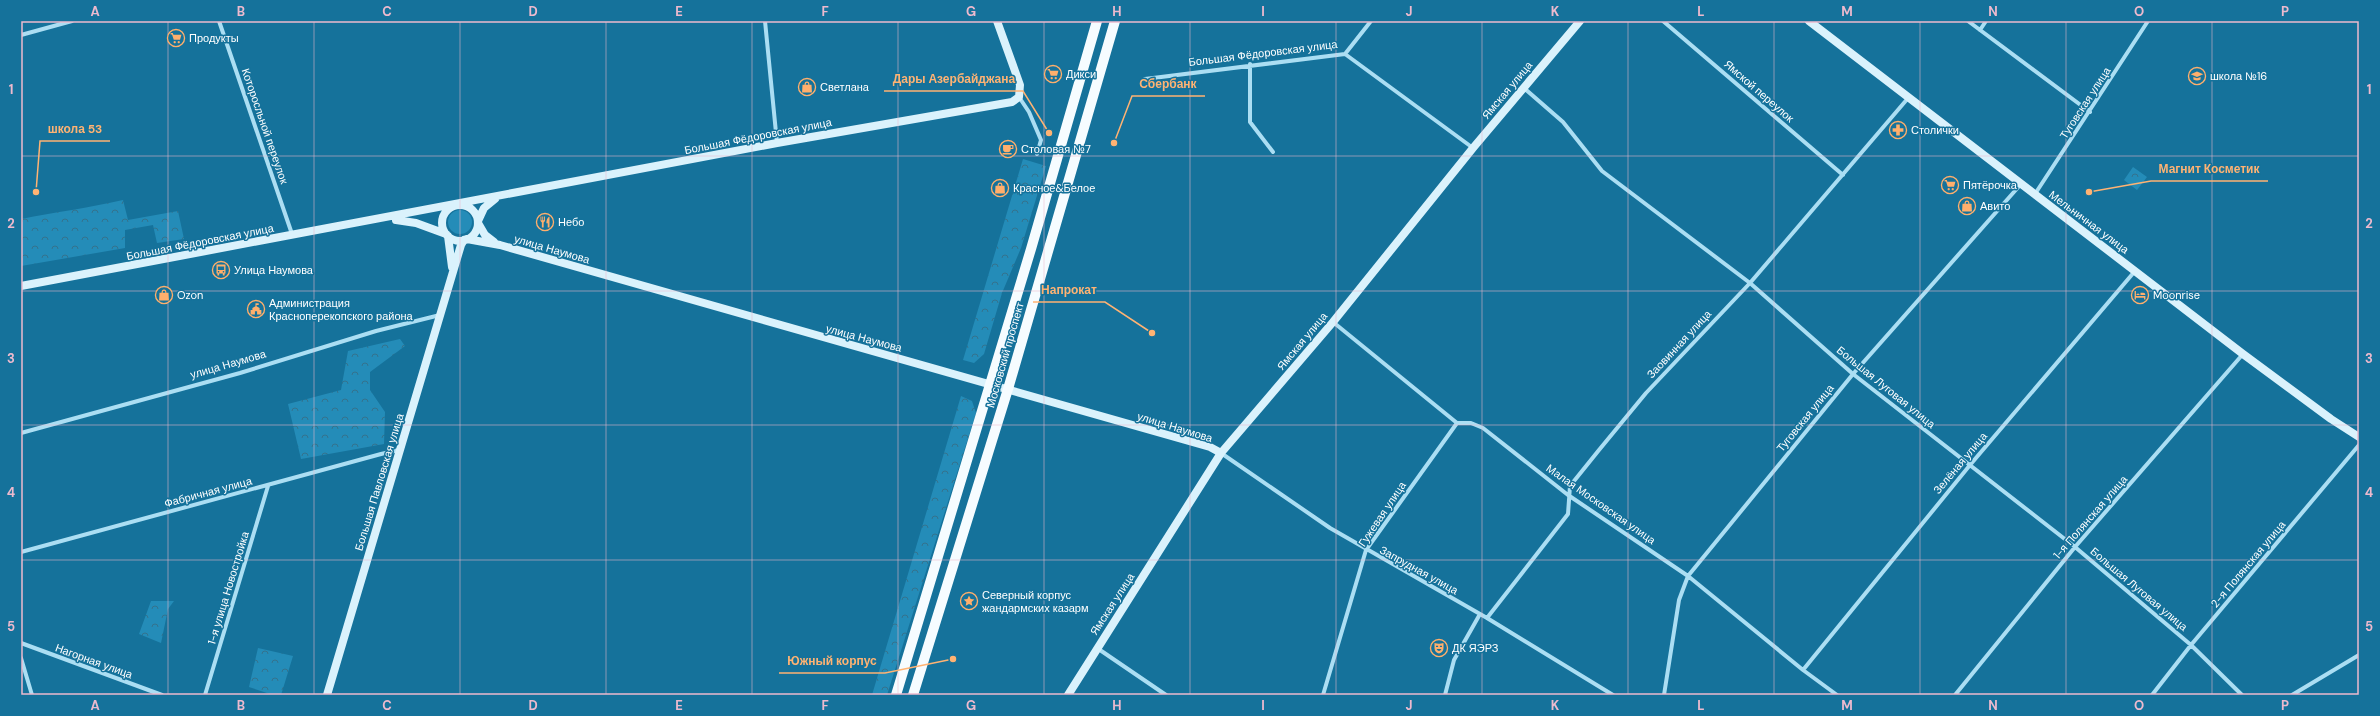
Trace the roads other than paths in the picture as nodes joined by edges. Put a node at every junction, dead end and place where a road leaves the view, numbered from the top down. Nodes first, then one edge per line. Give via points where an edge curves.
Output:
1 (72, 21) edge
2 (219, 21) edge
3 (765, 21) edge
4 (997, 21) edge
5 (1096, 21) edge
6 (1115, 21) edge
7 (1371, 21) edge
8 (1580, 21) edge
9 (1663, 21) edge
10 (1809, 21) edge
11 (1968, 21) edge
12 (1986, 21) edge
13 (2148, 21) edge
14 (1980, 30) junction
15 (21, 35) edge
16 (1345, 54) junction
17 (1250, 64) junction
18 (1145, 80) dead end
19 (1524, 88) junction
20 (1019, 97) junction
21 (1909, 97) junction
22 (2090, 112) junction
23 (777, 143) junction
24 (1473, 148) junction
25 (1273, 152) dead end
26 (1037, 154) dead end
27 (1843, 175) junction
28 (2021, 184) junction
29 (2034, 194) junction
30 (501, 196) junction
31 (456, 205) junction
32 (383, 219) junction
33 (478, 222) junction
34 (447, 235) junction
35 (293, 236) junction
36 (465, 240) junction
37 (500, 245) junction
38 (2136, 270) junction
39 (452, 276) junction
40 (1750, 283) junction
41 (21, 286) edge
42 (440, 315) junction
43 (1333, 322) junction
44 (2243, 354) junction
45 (1853, 374) junction
46 (990, 384) junction
47 (1008, 389) junction
48 (1457, 423) junction
49 (21, 433) edge
50 (2359, 437) edge
51 (2359, 446) edge
52 (399, 450) junction
53 (1221, 453) junction
54 (1970, 465) junction
55 (268, 486) junction
56 (1568, 495) junction
57 (2075, 547) junction
58 (1366, 550) junction
59 (21, 552) edge
60 (1688, 576) junction
61 (1480, 614) junction
62 (1487, 618) junction
63 (21, 643) edge
64 (2191, 645) junction
65 (1097, 648) junction
66 (2359, 655) edge
67 (21, 658) edge
68 (1803, 670) junction
69 (32, 695) edge
70 (162, 695) edge
71 (204, 695) edge
72 (327, 695) edge
73 (896, 695) edge
74 (914, 695) edge
75 (1068, 695) edge
76 (1166, 695) edge
77 (1323, 695) edge
78 (1445, 695) edge
79 (1613, 695) edge
80 (1664, 695) edge
81 (1837, 695) edge
82 (1955, 695) edge
83 (2152, 695) edge
84 (2242, 695) edge
85 (2292, 695) edge

1 - 15 street
2 - 35 street, Которосльной переулок
3 - 23 street
4 - 20 main road via 1020,85
5 - 46 main road, Московский проспект
6 - 47 main road, Московский проспект
7 - 16 street
8 - 19 main road, Ямская улица
9 - 27 street, Ямской переулок
10 - 21 main road, Мельничная улица
11 - 14 street
12 - 14 street
13 - 22 street, Туговская улица
14 - 22 street
16 - 17 street, Большая Фёдоровская улица
16 - 24 street, Большая Фёдоровская улица
17 - 18 street, Большая Фёдоровская улица
17 - 25 street via 1250,122
19 - 24 main road, Ямская улица
19 - 40 street, Большая Луговая улица via 1563,122 1602,171
20 - 23 main road, Большая Фёдоровская улица via 1002,104
20 - 26 street via 1029,112 1041,140
21 - 27 street, Заовинная улица
21 - 28 main road, Мельничная улица
22 - 29 street, Туговская улица
23 - 30 main road, Большая Фёдоровская улица
24 - 43 main road, Ямская улица
27 - 40 street, Заовинная улица
28 - 29 main road, Мельничная улица
28 - 45 street, Туговская улица
29 - 38 main road, Мельничная улица
30 - 31 main road, Большая Фёдоровская улица
30 - 33 main road, Большая Фёдоровская улица via 486,205
31 - 32 main road, Большая Фёдоровская улица
31 - 33 main road via 470,207
31 - 34 main road via 444,215 443,226
32 - 34 main road, Большая Фёдоровская улица via 416,223
32 - 35 main road, Большая Фёдоровская улица
33 - 36 main road via 475,232
33 - 37 main road, улица Наумова via 488,238
34 - 36 main road
34 - 39 main road, Большая Павловская улица via 451,251
35 - 41 main road, Большая Фёдоровская улица
36 - 37 main road, улица Наумова
36 - 39 main road, Большая Павловская улица
37 - 46 main road, улица Наумова
38 - 44 main road, Мельничная улица
38 - 54 street, Зелёная улица
39 - 42 main road, Большая Павловская улица
40 - 45 street, Большая Луговая улица
40 - 56 street, Заовинная улица via 1646,393 1570,486
42 - 49 street, улица Наумова via 376,330 232,375
42 - 52 main road, Большая Павловская улица
43 - 48 street
43 - 53 main road, Ямская улица
44 - 50 main road, Мельничная улица
44 - 57 street, 1-я Полянская улица
45 - 54 street, Большая Луговая улица
45 - 60 street, Туговская улица
46 - 47 main road, улица Наумова
46 - 73 main road, Московский проспект
47 - 53 main road, улица Наумова via 1210,447
47 - 74 main road, Московский проспект
48 - 56 street, Малая Московская улица via 1471,423 1483,428
48 - 58 street, Гужевая улица
51 - 64 street, 2-я Полянская улица
52 - 55 street, Фабричная улица
52 - 72 main road, Большая Павловская улица
53 - 58 street, Запрудная улица
53 - 65 main road, Ямская улица
54 - 57 street, Большая Луговая улица
54 - 68 street, Зелёная улица
55 - 59 street, Фабричная улица
55 - 71 street, 1-я улица Новостройка
56 - 60 street, Малая Московская улица
56 - 62 street, Заовинная улица via 1568,514
57 - 64 street, Большая Луговая улица
57 - 82 street, 1-я Полянская улица
58 - 61 street, Запрудная улица
58 - 77 street, Гужевая улица
60 - 68 street, Малая Московская улица
60 - 80 street, Туговская улица via 1680,600
61 - 62 street, Запрудная улица
61 - 78 street via 1454,660
62 - 79 street, Запрудная улица
63 - 70 street, Нагорная улица
64 - 83 street, 2-я Полянская улица
64 - 84 street, Большая Луговая улица
65 - 75 main road, Ямская улица
65 - 76 street
66 - 85 street
67 - 69 street
68 - 81 street, Малая Московская улица

